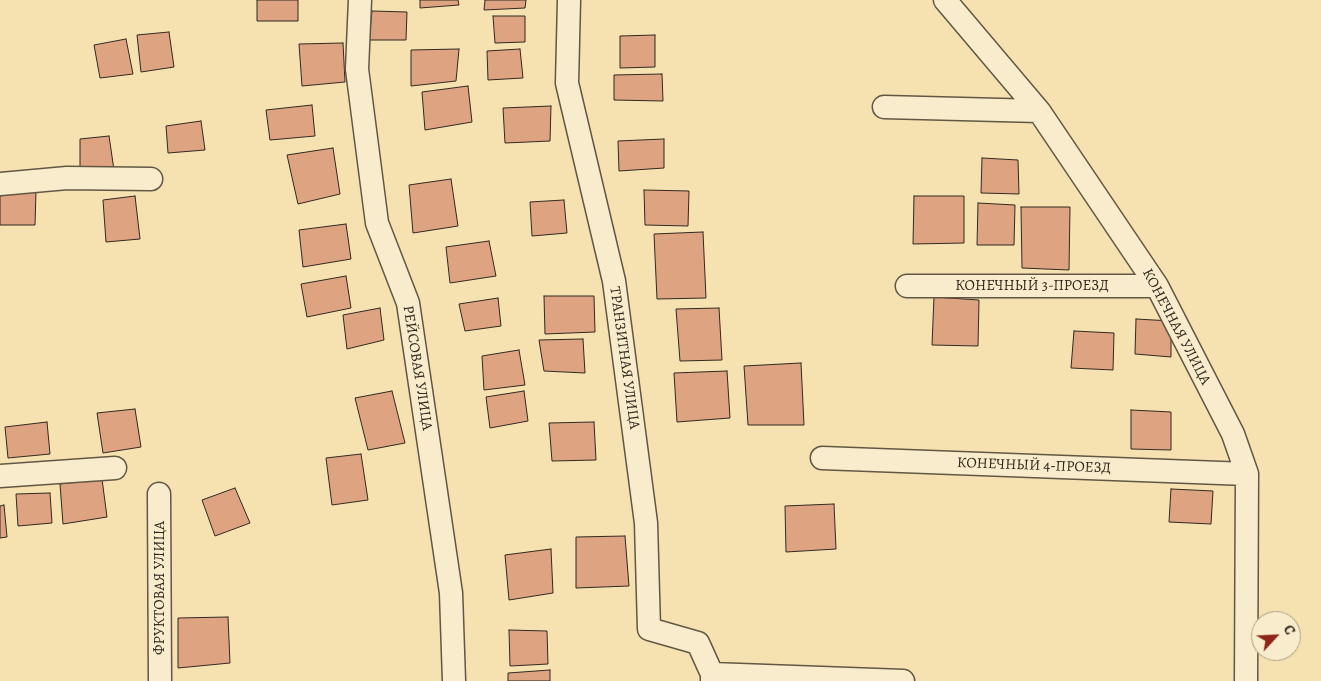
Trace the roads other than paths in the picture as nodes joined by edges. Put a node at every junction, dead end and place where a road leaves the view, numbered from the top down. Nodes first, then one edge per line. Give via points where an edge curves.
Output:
1 (360, 0) edge
2 (569, 0) edge
3 (945, 0) edge
4 (884, 107) dead end
5 (1039, 111) junction
6 (151, 179) dead end
7 (0, 184) edge
8 (907, 286) dead end
9 (1157, 286) junction
10 (822, 458) dead end
11 (115, 468) dead end
12 (1247, 474) junction
13 (0, 476) edge
14 (159, 494) dead end
15 (712, 677) edge
16 (160, 681) edge
17 (454, 681) edge
18 (903, 681) edge
19 (1246, 681) edge

1 - 17 street, РЕЙСОВАЯ УЛИЦА via 357,69 377,223 408,303 451,593
2 - 15 street, ТРАНЗИТНАЯ УЛИЦА via 567,83 614,281 646,523 650,629 698,643
3 - 5 street, КОНЕЧНАЯ УЛИЦА
4 - 5 street
5 - 9 street, КОНЕЧНАЯ УЛИЦА
6 - 7 street via 67,178
8 - 9 street, КОНЕЧНЫЙ 3-ПРОЕЗД
9 - 12 street, КОНЕЧНАЯ УЛИЦА via 1232,434
10 - 12 street, КОНЕЧНЫЙ 4-ПРОЕЗД
11 - 13 street
12 - 19 street, КОНЕЧНАЯ УЛИЦА
14 - 16 street, ФРУКТОВАЯ УЛИЦА
15 - 18 street

